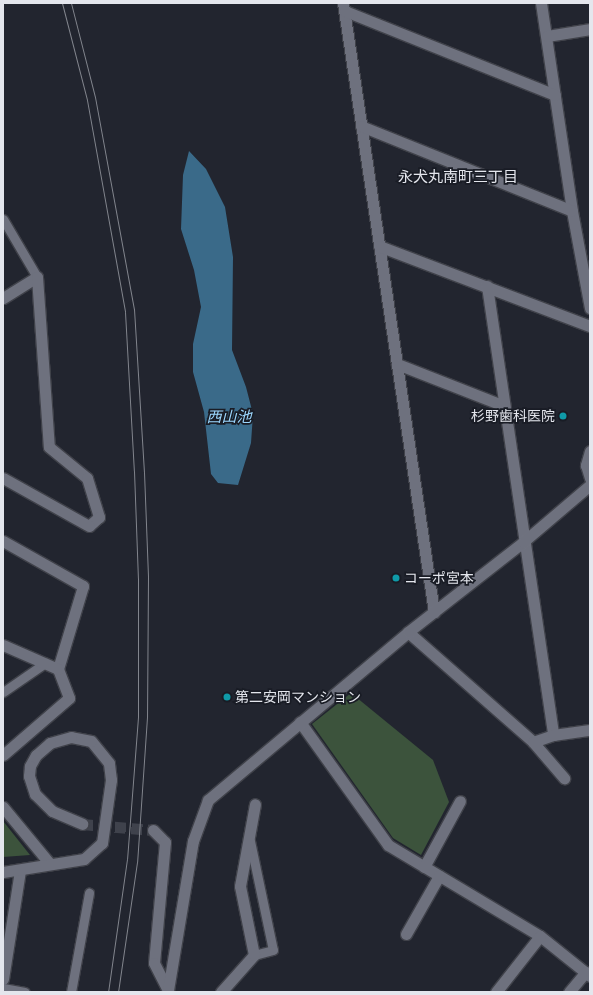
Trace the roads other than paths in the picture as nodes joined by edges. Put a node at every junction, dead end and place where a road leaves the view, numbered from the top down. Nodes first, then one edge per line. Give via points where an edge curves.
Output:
1 (542, 3) edge
2 (344, 7) edge
3 (590, 29) edge
4 (547, 36) junction
5 (555, 95) junction
6 (361, 126) junction
7 (572, 211) junction
8 (3, 219) edge
9 (379, 246) junction
10 (587, 273) edge
11 (37, 277) junction
12 (487, 286) junction
13 (3, 298) edge
14 (590, 308) edge
15 (590, 326) edge
16 (397, 364) junction
17 (504, 406) junction
18 (590, 451) edge
19 (3, 478) edge
20 (590, 478) edge
21 (590, 485) edge
22 (3, 540) edge
23 (523, 542) junction
24 (434, 612) junction
25 (408, 632) junction
26 (3, 645) edge
27 (45, 663) junction
28 (58, 670) junction
29 (3, 692) edge
30 (300, 722) junction
31 (590, 730) edge
32 (553, 735) junction
33 (534, 742) junction
34 (3, 755) edge
35 (564, 778) dead end
36 (460, 801) dead end
37 (255, 804) dead end
38 (3, 807) edge
39 (82, 824) tunnel mouth
40 (153, 830) dead end
41 (249, 839) junction
42 (50, 864) junction
43 (424, 867) junction
44 (20, 870) junction
45 (3, 872) edge
46 (439, 876) junction
47 (89, 893) dead end
48 (406, 934) dead end
49 (540, 936) junction
50 (254, 955) junction
51 (588, 974) edge
52 (3, 979) edge
53 (3, 988) edge
54 (168, 991) edge
55 (25, 992) edge
56 (72, 992) edge
57 (221, 992) edge
58 (496, 992) edge
59 (569, 992) edge

1 - 4 street
2 - 5 street
2 - 6 street
3 - 4 street
4 - 5 street
5 - 7 street
6 - 7 street
6 - 9 street
7 - 10 street
8 - 11 lane
9 - 12 street
9 - 16 street
10 - 14 street
11 - 13 street
11 - 19 street via 50,447 88,478 99,517 89,526
12 - 15 street
12 - 17 street
16 - 17 street
16 - 24 street
17 - 23 street
18 - 20 street via 586,465
21 - 23 street
22 - 28 street via 83,586
23 - 24 street
23 - 32 street
24 - 25 street
25 - 30 street
25 - 33 street
26 - 27 street
27 - 28 street
27 - 29 lane
28 - 34 street via 69,698
30 - 43 street via 388,845
30 - 54 street via 208,800 193,841
31 - 32 street
32 - 33 street
33 - 35 street
36 - 43 street
37 - 41 street
38 - 42 street
39 - 42 street via 52,811 35,794 29,776 30,766 36,755 50,743 71,737 91,741 108,763 111,780 102,843 84,859
40 - 54 street via 165,842 154,963
41 - 50 street via 240,886
41 - 50 lane via 273,950
42 - 44 street
43 - 46 street
44 - 45 street
44 - 52 street
46 - 48 street
46 - 49 street
47 - 56 lane
49 - 51 street
49 - 58 street
50 - 57 street
51 - 59 street
53 - 55 lane

